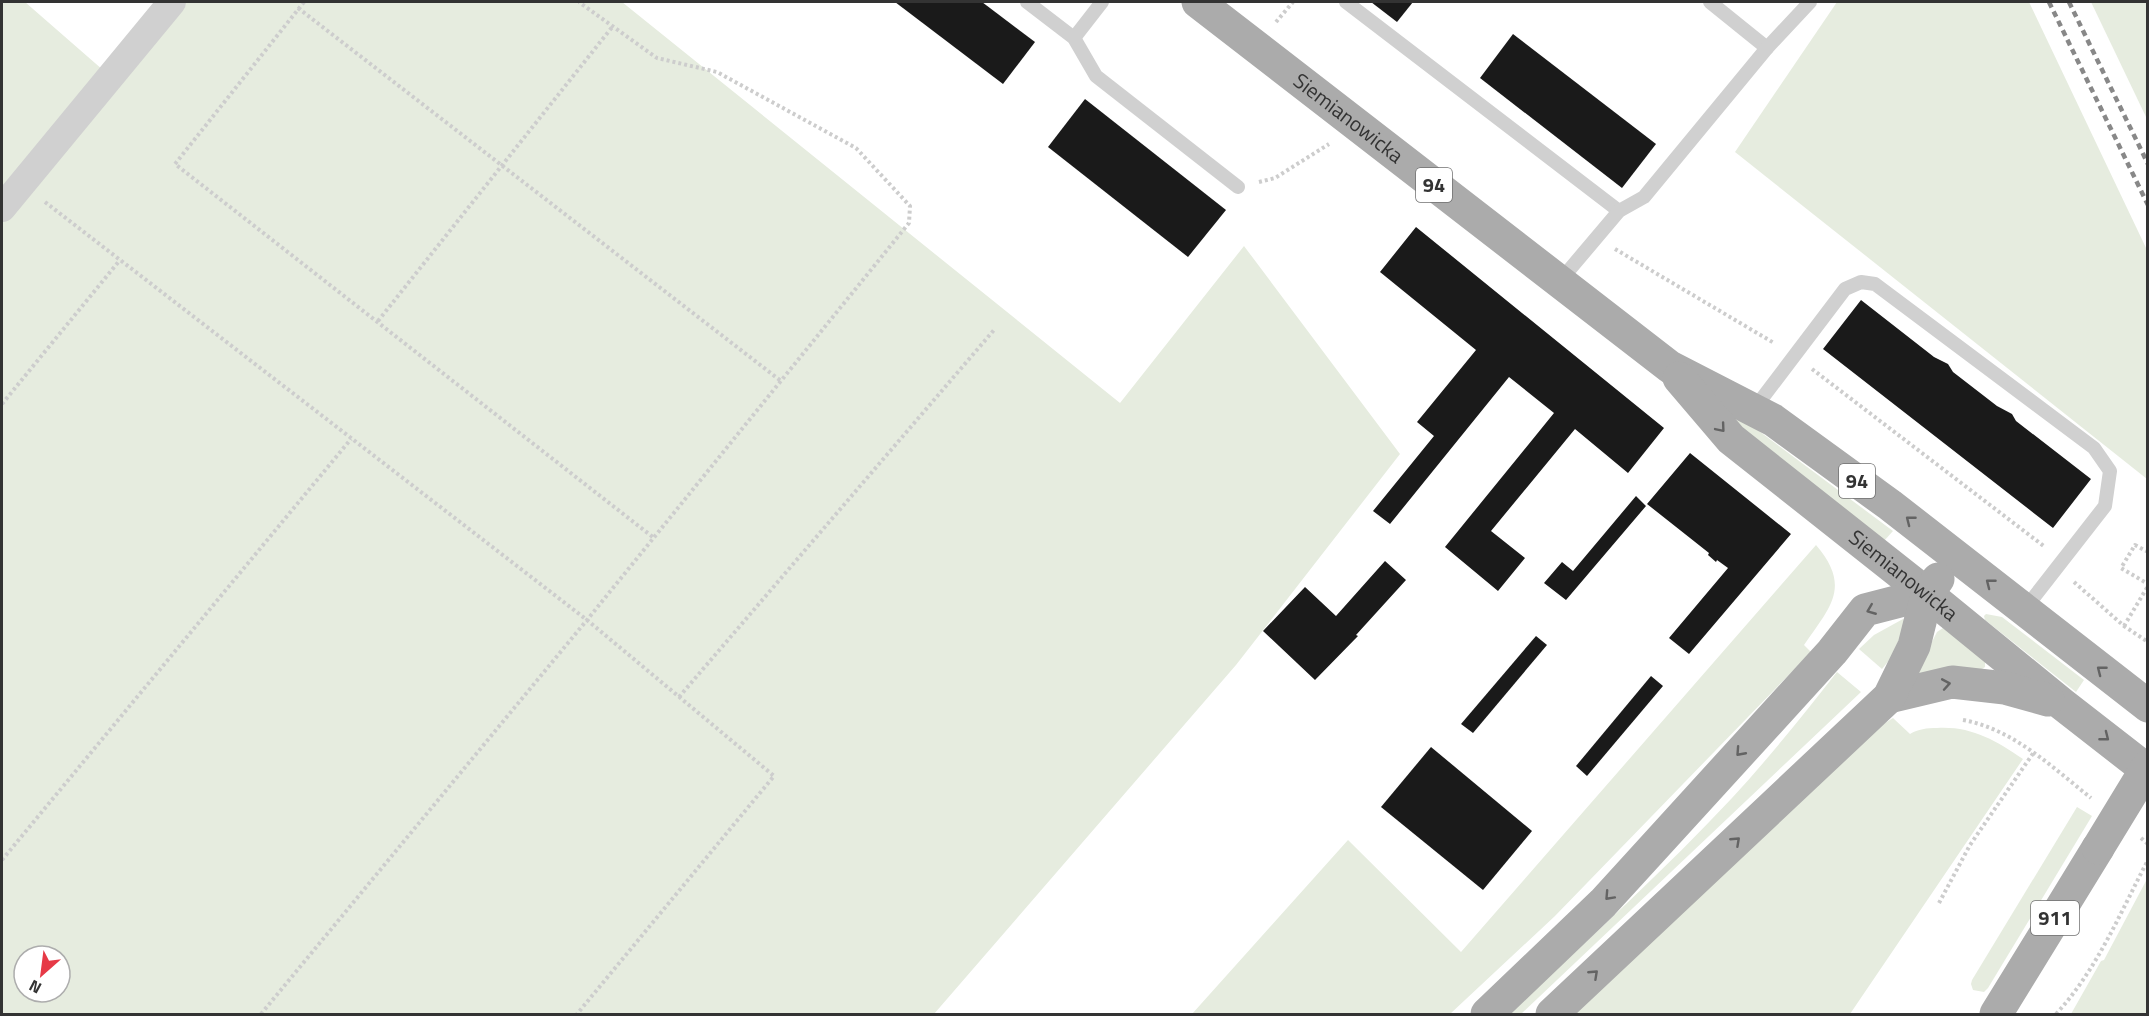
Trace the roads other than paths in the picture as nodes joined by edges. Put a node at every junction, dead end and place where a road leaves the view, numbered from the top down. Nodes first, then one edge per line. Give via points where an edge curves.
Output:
1 (172, 2) edge
2 (1027, 2) edge
3 (1102, 2) edge
4 (1198, 2) edge
5 (1346, 2) edge
6 (1710, 2) edge
7 (1810, 2) edge
8 (1074, 38) junction
9 (1767, 48) junction
10 (1238, 187) road end
11 (2, 208) edge
12 (1619, 211) junction
13 (1559, 282) junction
14 (1670, 367) junction
15 (1754, 409) junction
16 (1956, 556) junction
17 (1927, 594) junction
18 (2024, 610) junction
19 (1889, 697) junction
20 (2062, 704) junction
21 (2148, 706) edge
22 (2148, 769) edge
23 (2004, 1001) edge
24 (1488, 1014) edge
25 (1552, 1014) edge
26 (1984, 1014) edge

1 - 11 street
2 - 8 lane
3 - 8 lane
4 - 13 main road, Siemianowicka / 94
5 - 12 lane
6 - 9 lane
7 - 9 lane
8 - 10 lane via 1096,76
9 - 12 lane via 1644,197
12 - 13 lane
13 - 14 main road, Siemianowicka / 94
14 - 15 main road, Siemianowicka / 94
14 -> 17 main road, Siemianowicka / 94 via 1731,439
16 -> 15 main road, Siemianowicka / 94
15 - 18 lane via 1845,289 1861,282 1875,284 2094,448 2110,471 2105,506
16 - 17 main road
18 -> 16 main road, Siemianowicka / 94
17 - 19 main road via 1914,646
17 - 20 main road, Siemianowicka / 94
17 -> 24 main road via 1865,610 1832,652 1603,903
21 -> 18 main road, Siemianowicka / 94
19 -> 20 main road via 1952,682 2005,688
25 -> 19 main road
20 -> 22 main road, Siemianowicka / 94
22 - 23 main road, 911, bridge
23 - 26 main road, 911

